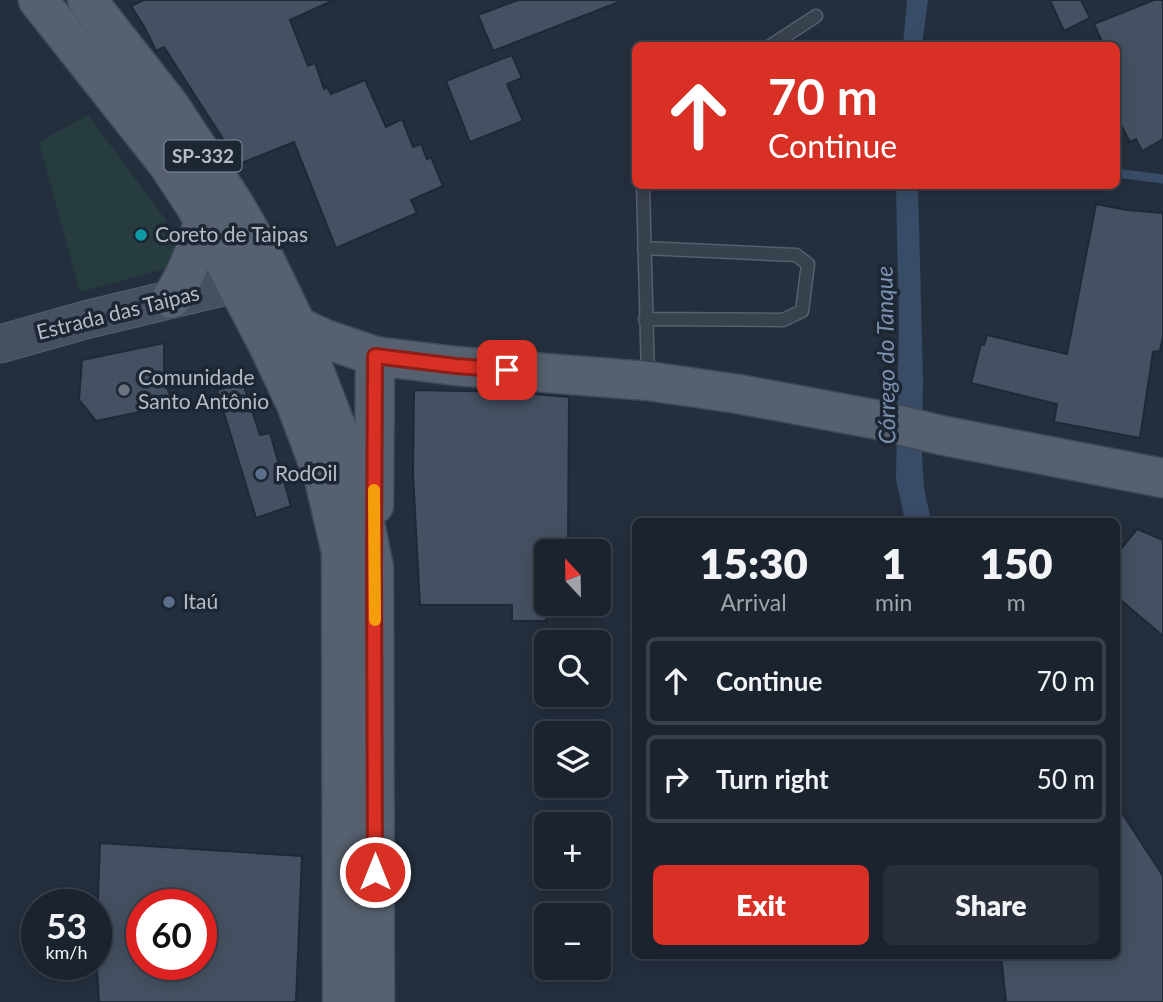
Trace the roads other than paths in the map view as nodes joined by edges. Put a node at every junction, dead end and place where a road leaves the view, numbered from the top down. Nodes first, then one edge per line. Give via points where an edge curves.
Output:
1 (38, 0) edge
2 (87, 0) edge
3 (816, 16) dead end
4 (776, 42) edge
5 (643, 189) edge
6 (203, 221) junction
7 (644, 248) junction
8 (235, 284) junction
9 (170, 299) junction
10 (645, 319) junction
11 (297, 326) junction
12 (0, 344) edge
13 (375, 356) junction
14 (648, 381) junction
15 (1163, 478) edge
16 (374, 568) junction
17 (342, 1002) edge
18 (375, 1002) edge

1 - 6 main road, SP-332 via 167,163
2 - 11 main road, SP-332 via 170,106 234,204
3 - 4 lane
5 - 7 lane
6 - 8 main road, SP-332
6 - 9 main road via 191,263
7 - 10 lane
7 - 10 lane via 796,255 808,264 802,311 783,320
8 - 9 main road, Estrada das Taipas
8 - 11 main road
8 - 17 main road, SP-332 via 296,404 324,479 341,552
9 - 12 main road, Estrada das Taipas
10 - 14 lane
11 - 13 main road
11 - 16 main road, SP-332 via 356,478
13 - 14 main road
13 - 16 main road
14 - 15 main road via 879,420
16 - 18 main road, SP-332

